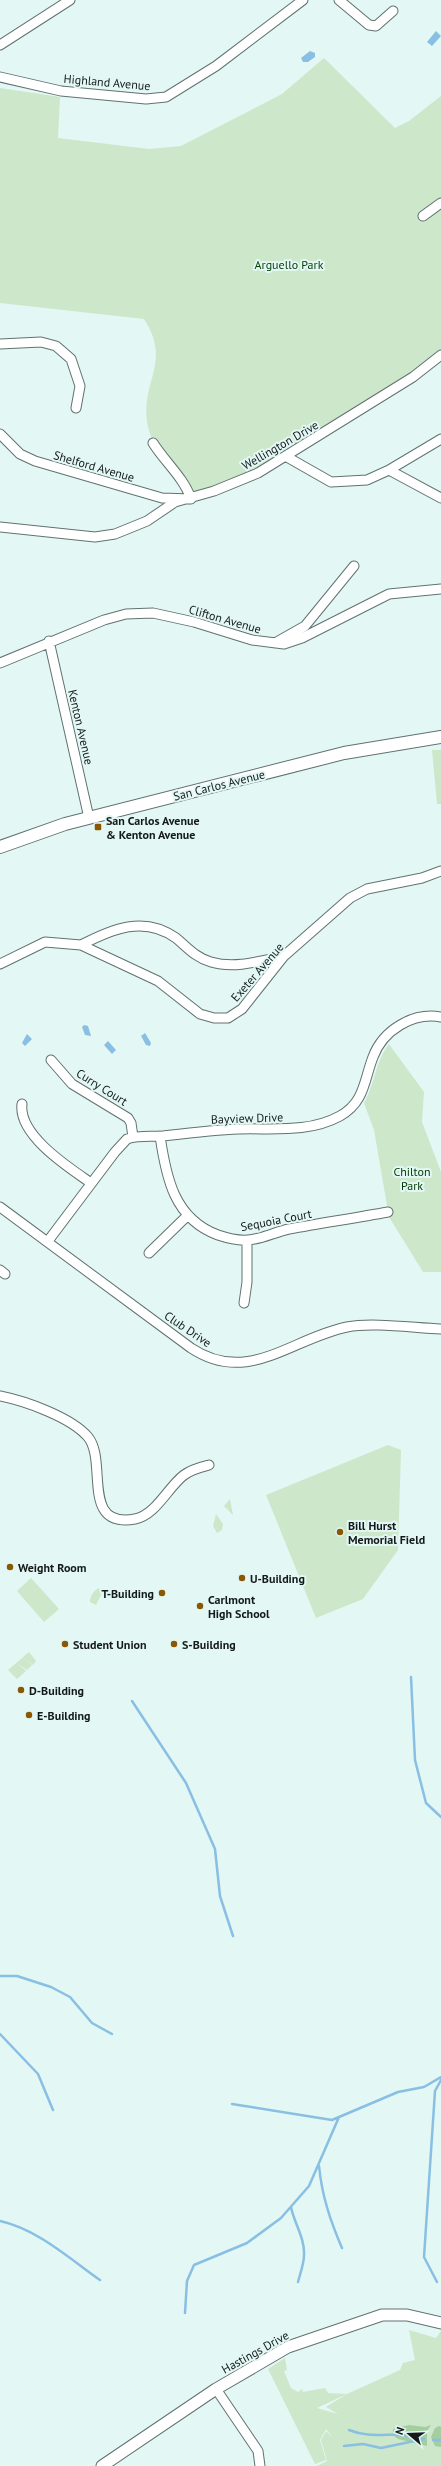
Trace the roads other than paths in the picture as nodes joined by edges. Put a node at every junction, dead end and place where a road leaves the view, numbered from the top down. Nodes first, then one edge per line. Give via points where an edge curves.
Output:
1 (70, 0) edge
2 (303, 0) edge
3 (339, 0) edge
4 (393, 10) dead end
5 (0, 45) edge
6 (0, 77) edge
7 (441, 203) edge
8 (423, 216) dead end
9 (0, 344) edge
10 (441, 355) edge
11 (76, 408) dead end
12 (0, 434) edge
13 (441, 439) edge
14 (153, 443) dead end
15 (287, 457) junction
16 (389, 470) junction
17 (441, 498) edge
18 (191, 499) junction
19 (0, 528) edge
20 (354, 566) dead end
21 (441, 589) edge
22 (49, 641) junction
23 (273, 644) junction
24 (0, 663) edge
25 (441, 737) edge
26 (89, 818) junction
27 (0, 847) edge
28 (441, 871) edge
29 (81, 945) junction
30 (284, 956) junction
31 (0, 964) edge
32 (441, 1017) edge
33 (51, 1060) dead end
34 (22, 1104) dead end
35 (160, 1136) junction
36 (133, 1137) junction
37 (90, 1183) junction
38 (0, 1207) edge
39 (388, 1212) dead end
40 (187, 1216) junction
41 (48, 1240) junction
42 (246, 1240) junction
43 (149, 1253) dead end
44 (244, 1303) dead end
45 (441, 1329) edge
46 (0, 1396) edge
47 (209, 1464) dead end
48 (441, 2324) edge
49 (216, 2389) junction
50 (102, 2466) edge
51 (260, 2466) edge

1 - 5 street
2 - 6 street, Highland Avenue via 216,66 166,97 146,99 61,91
3 - 4 street via 369,25 376,26
7 - 8 street
9 - 11 street via 41,342 56,346 71,359 80,386
10 - 15 street, Wellington Drive via 413,377
12 - 18 street, Shelford Avenue via 20,454 35,461 162,498
13 - 16 street
14 - 18 street via 163,460 188,489
15 - 16 street via 331,482 367,480
15 - 18 street, Wellington Drive via 258,474
16 - 17 street
18 - 19 street, Wellington Drive via 175,502 147,521 115,534 95,537
20 - 23 street via 305,626
21 - 23 street, Clifton Avenue via 389,594 302,638 284,644
22 - 23 street, Clifton Avenue via 126,614 153,613
22 - 24 street, Clifton Avenue
22 - 26 street, Kenton Avenue
25 - 26 main road, San Carlos Avenue via 344,753
26 - 27 main road, San Carlos Avenue
28 - 30 street, Exeter Avenue via 422,878 367,889 350,898
29 - 30 street via 117,928 144,926 163,931 197,956 218,963 239,964
29 - 30 street, Exeter Avenue via 158,981 200,1014 223,1019 233,1016 242,1009
29 - 31 street, Exeter Avenue via 45,942
32 - 35 street, Bayview Drive via 420,1017 395,1028 374,1055 358,1101 334,1119 292,1128 233,1129
33 - 36 street, Curry Court via 72,1084 128,1118
34 - 37 street via 23,1119 49,1152
35 - 36 street, Bayview Drive
35 - 40 street, Sequoia Court via 169,1184
36 - 37 street via 123,1143
37 - 41 street
38 - 41 street, Club Drive
39 - 42 street, Sequoia Court via 290,1229
40 - 42 street, Sequoia Court via 215,1234
40 - 43 street
41 - 45 street, Club Drive via 191,1348 221,1361 254,1362 347,1327
42 - 44 street via 247,1288
46 - 47 street via 68,1422 88,1438 97,1462 99,1500 105,1510 114,1516 126,1519 140,1517 184,1475
48 - 49 street, Hastings Drive via 407,2315 376,2316 288,2347
49 - 50 street, Hastings Drive
49 - 51 street via 258,2451

